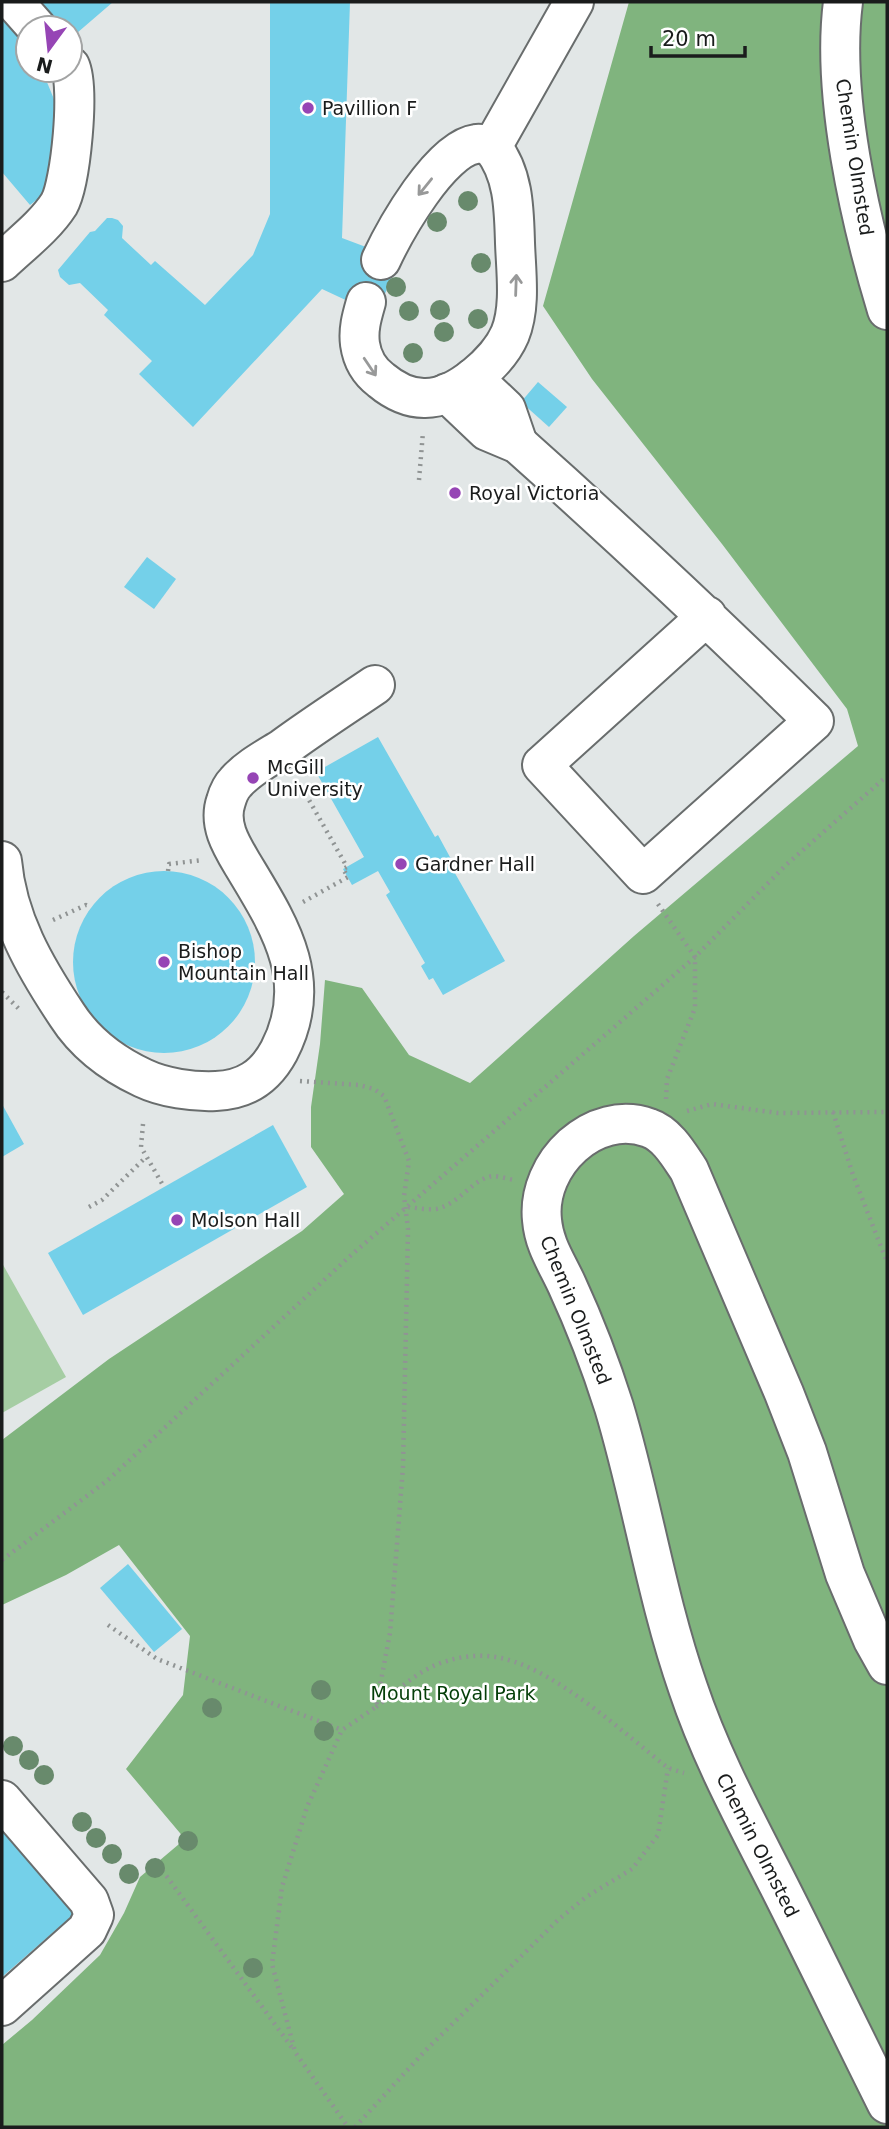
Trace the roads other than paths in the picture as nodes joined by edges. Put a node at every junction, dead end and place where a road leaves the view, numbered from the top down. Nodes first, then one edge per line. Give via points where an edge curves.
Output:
1 (574, 2) edge
2 (843, 2) edge
3 (72, 84) edge
4 (492, 147) junction
5 (381, 260) dead end
6 (2, 262) edge
7 (366, 302) dead end
8 (887, 310) edge
9 (449, 390) junction
10 (707, 616) junction
11 (375, 685) dead end
12 (2, 861) edge
13 (887, 1665) edge
14 (2, 1800) edge
15 (2, 2006) edge
16 (887, 2104) edge

1 - 4 street
2 - 8 street, Chemin Olmsted via 841,54 849,139
3 - 6 street via 74,103 63,196 48,218
4 -> 5 street via 475,144 465,148 439,171 402,217
9 -> 4 street via 495,359 513,324 512,195 507,172
7 -> 9 street via 359,333 368,368 388,386 412,397
9 - 10 street via 486,431 518,444
10 - 10 street via 814,721 643,874 542,765
11 - 12 street via 244,775 227,797 226,833 275,918 294,972 294,1002 284,1041 271,1065 242,1087 208,1091 149,1081 122,1068 86,1039 43,976 14,920
13 - 16 street, Chemin Olmsted via 845,1574 784,1393 689,1170 658,1123 602,1127 580,1139 550,1174 541,1217 547,1247 567,1285 613,1406 671,1632 713,1754
14 - 15 street via 89,1901 94,1915 87,1930

